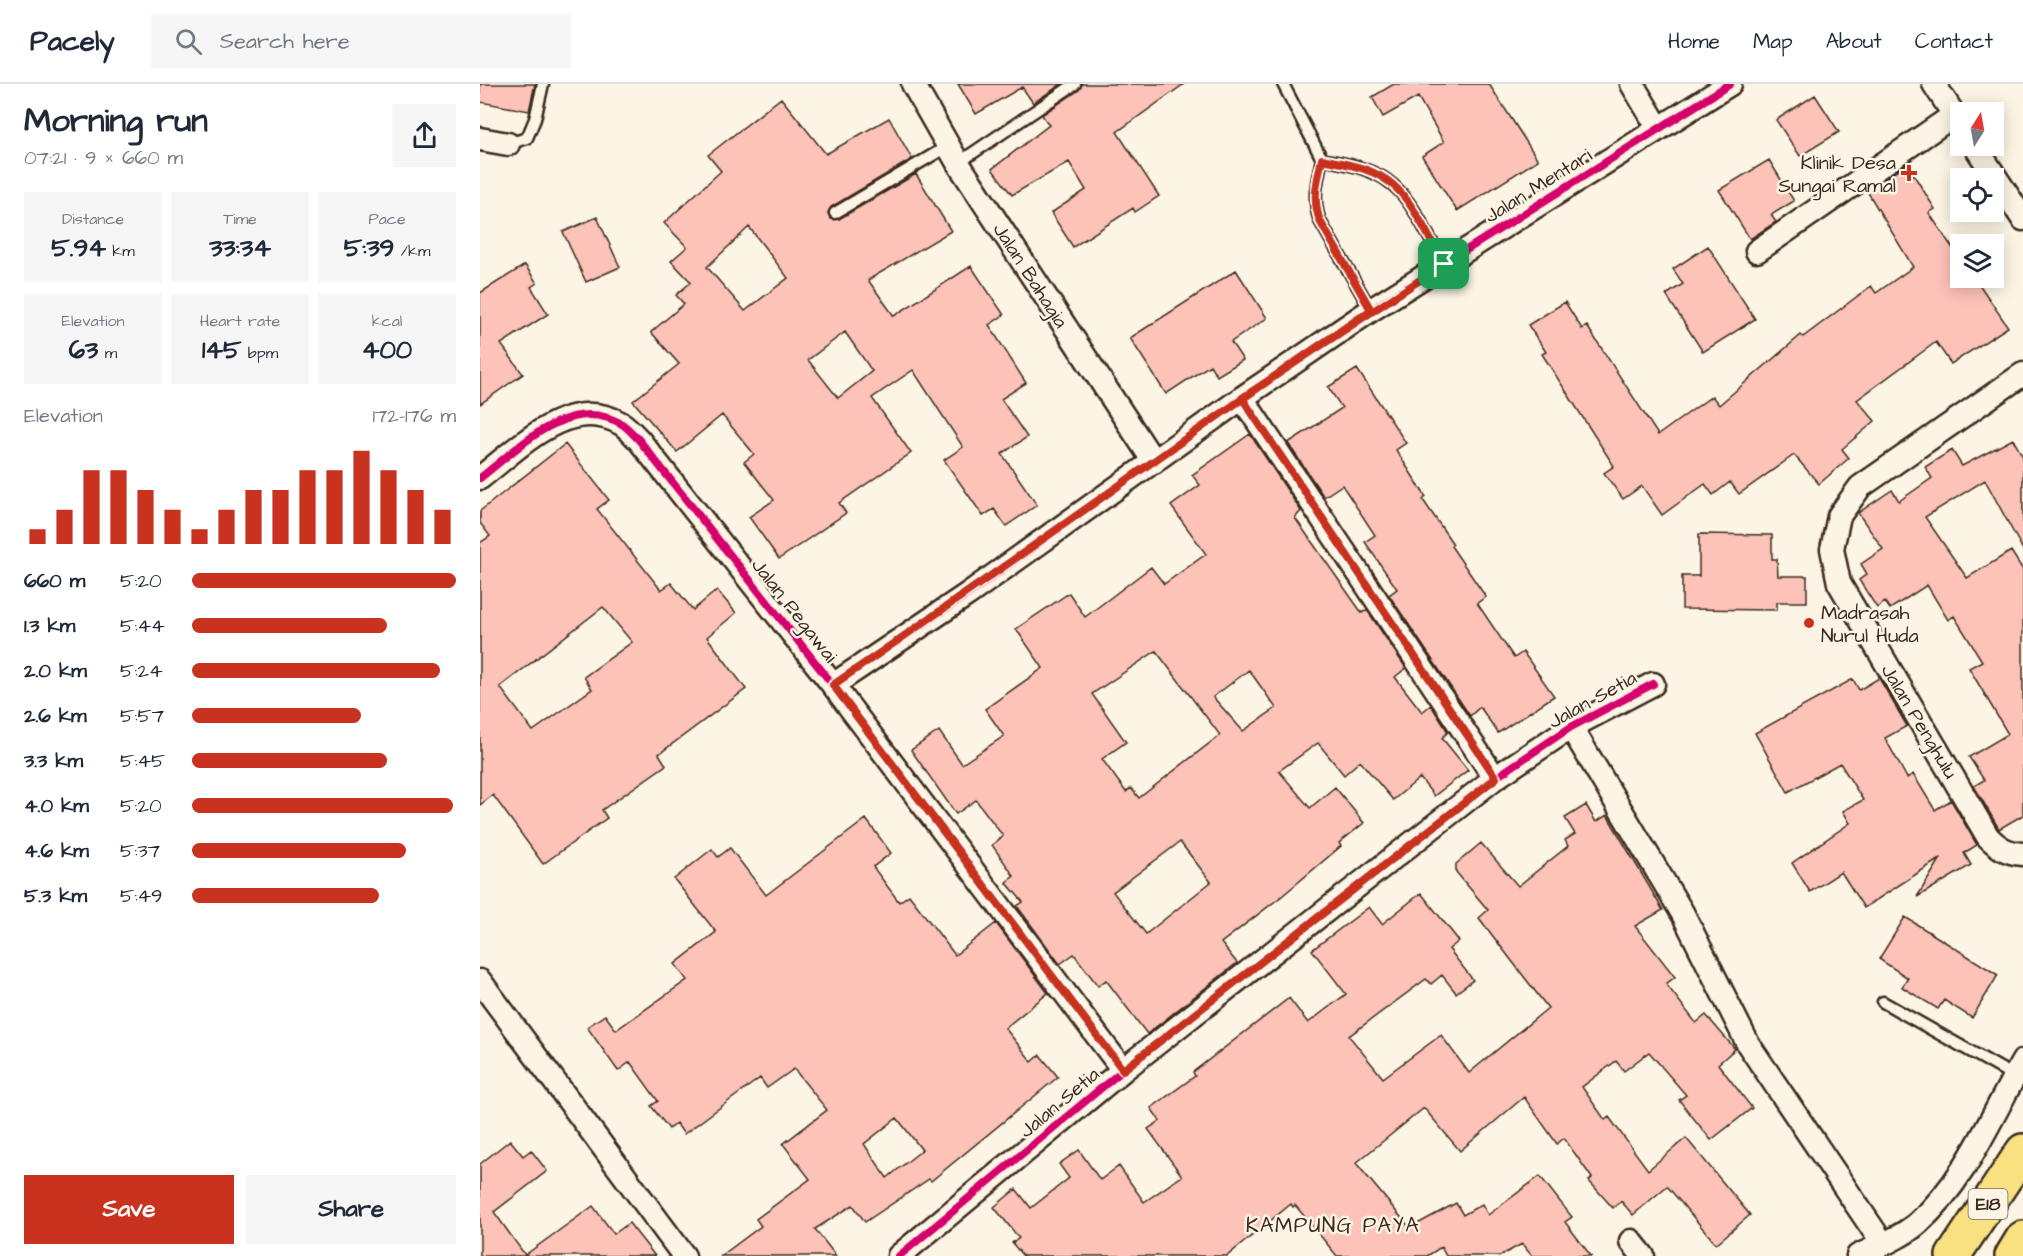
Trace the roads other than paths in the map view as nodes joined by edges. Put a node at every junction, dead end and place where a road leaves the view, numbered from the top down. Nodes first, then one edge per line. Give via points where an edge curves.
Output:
1 (543, 84) edge
2 (913, 84) edge
3 (1075, 84) edge
4 (1283, 84) edge
5 (1632, 84) edge
6 (1730, 84) edge
7 (1934, 84) edge
8 (1950, 108) edge
9 (1950, 124) edge
10 (1659, 129) junction
11 (480, 139) edge
12 (508, 144) joint
13 (953, 155) junction
14 (1982, 156) edge
15 (1322, 159) junction
16 (835, 213) dead end
17 (2023, 219) edge
18 (1757, 251) dead end
19 (1444, 264) junction
20 (1371, 310) junction
21 (2023, 374) edge
22 (1242, 398) junction
23 (1154, 462) junction
24 (480, 478) edge
25 (1653, 684) dead end
26 (833, 685) junction
27 (1571, 727) junction
28 (1496, 778) junction
29 (2023, 854) edge
30 (480, 981) edge
31 (1883, 1002) dead end
32 (2019, 1068) edge
33 (1123, 1070) junction
34 (2023, 1152) edge
35 (2023, 1238) edge
36 (1883, 1244) junction
37 (684, 1256) edge
38 (899, 1256) edge
39 (1858, 1256) edge
40 (1953, 1256) edge
41 (2012, 1256) edge

1 - 12 lane via 527,138
2 - 13 street, Jalan Bahagia
3 - 13 lane
4 - 15 lane
5 - 10 street
6 - 10 street, Jalan Mentari
7 - 8 street
9 - 18 street
10 - 19 street, Jalan Mentari
11 - 12 street
13 - 16 lane
13 - 23 street, Jalan Bahagia
14 - 17 street
15 - 19 lane via 1360,168 1393,185 1407,201
15 - 20 lane via 1315,188 1320,221
19 - 20 street, Jalan Mentari
20 - 22 street, Jalan Mentari
21 - 29 street, Jalan Penghulu via 1860,487 1839,516 1832,549 1839,583 1988,837 2010,853
22 - 23 street, Jalan Mentari
22 - 28 street
23 - 26 street, Jalan Mentari
24 - 26 street, Jalan Pegawai via 554,422 575,415 600,416 622,424 639,440
25 - 27 street, Jalan Setia
26 - 33 street, Jalan Pegawai
27 - 28 street, Jalan Setia
27 - 36 street via 1683,914 1748,1044
28 - 33 street, Jalan Setia
30 - 37 street
31 - 32 lane
32 - 36 street via 1971,1157 1945,1193 1917,1224
33 - 38 street, Jalan Setia
34 - 40 highway, E18
35 - 41 highway, E18
36 - 39 street

